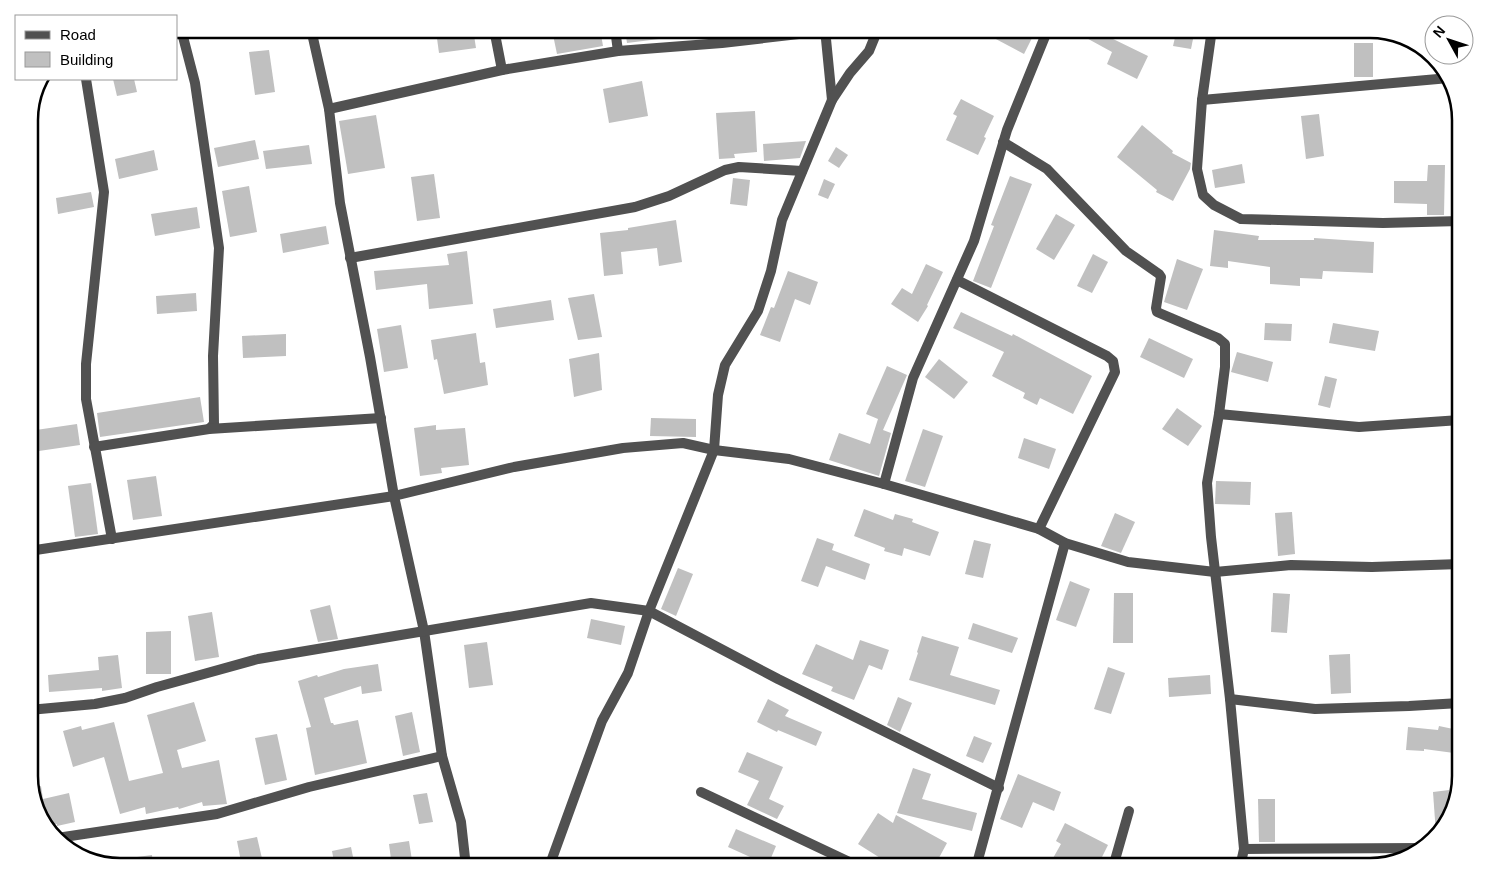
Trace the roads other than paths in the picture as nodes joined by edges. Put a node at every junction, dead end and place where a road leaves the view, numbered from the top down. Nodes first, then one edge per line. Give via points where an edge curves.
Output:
1 (183, 38) edge
2 (313, 38) edge
3 (496, 38) edge
4 (616, 38) edge
5 (762, 38) edge
6 (826, 38) edge
7 (874, 38) edge
8 (1044, 38) edge
9 (1211, 38) edge
10 (618, 51) junction
11 (502, 70) junction
12 (1441, 79) edge
13 (86, 80) edge
14 (832, 100) junction
15 (1202, 100) junction
16 (329, 109) junction
17 (1003, 142) junction
18 (802, 171) junction
19 (1451, 221) edge
20 (350, 258) junction
21 (957, 280) junction
22 (1219, 414) junction
23 (381, 418) junction
24 (1451, 421) edge
25 (209, 429) junction
26 (94, 447) junction
27 (714, 450) junction
28 (884, 484) junction
29 (394, 496) junction
30 (1039, 529) junction
31 (112, 540) junction
32 (1065, 543) junction
33 (38, 550) edge
34 (1452, 564) edge
35 (1215, 572) junction
36 (649, 611) junction
37 (424, 631) junction
38 (1230, 699) junction
39 (1452, 703) edge
40 (38, 709) edge
41 (442, 756) junction
42 (999, 788) junction
43 (701, 792) dead end
44 (1129, 811) dead end
45 (64, 837) edge
46 (1410, 848) edge
47 (1244, 849) junction
48 (465, 858) edge
49 (552, 858) edge
50 (841, 858) edge
51 (979, 858) edge
52 (1116, 858) edge
53 (1242, 858) edge

1 - 25 street via 194,83 219,248 213,356 214,424
2 - 16 street
3 - 11 street
4 - 10 street
5 - 10 street
6 - 14 street
7 - 14 street via 869,51
8 - 17 street
9 - 15 street
10 - 11 street
11 - 16 street
12 - 15 street
13 - 26 street via 104,192 86,364 86,399
14 - 18 street
15 - 19 street via 1197,169 1203,195 1214,205 1241,219
16 - 20 street
17 - 21 street via 974,241
17 - 22 street via 1047,169 1126,251 1159,274 1157,312 1225,344
18 - 20 street via 739,167 635,207
18 - 27 street via 782,220 771,272 758,311 725,365 718,395
20 - 23 street
21 - 28 street via 913,378
21 - 30 street via 1112,361 1115,372
22 - 24 street via 1360,427
22 - 35 street via 1207,483
23 - 25 street
23 - 29 street
25 - 26 street
26 - 31 street
27 - 28 street via 790,460
27 - 29 street via 683,443 623,448 514,467
27 - 36 street
28 - 30 street
29 - 31 street
29 - 37 street
30 - 32 street
31 - 33 street
32 - 35 street via 1128,562
32 - 42 street
34 - 35 street via 1290,565
35 - 38 street
36 - 37 street via 591,603
36 - 42 street
36 - 49 street via 628,673 602,721
37 - 40 street via 258,659 95,704
37 - 41 street
38 - 39 street via 1315,709
38 - 47 street
41 - 45 street via 309,787 217,814
41 - 48 street via 461,822
42 - 51 street
43 - 50 street
44 - 52 street
46 - 47 street
47 - 53 street

